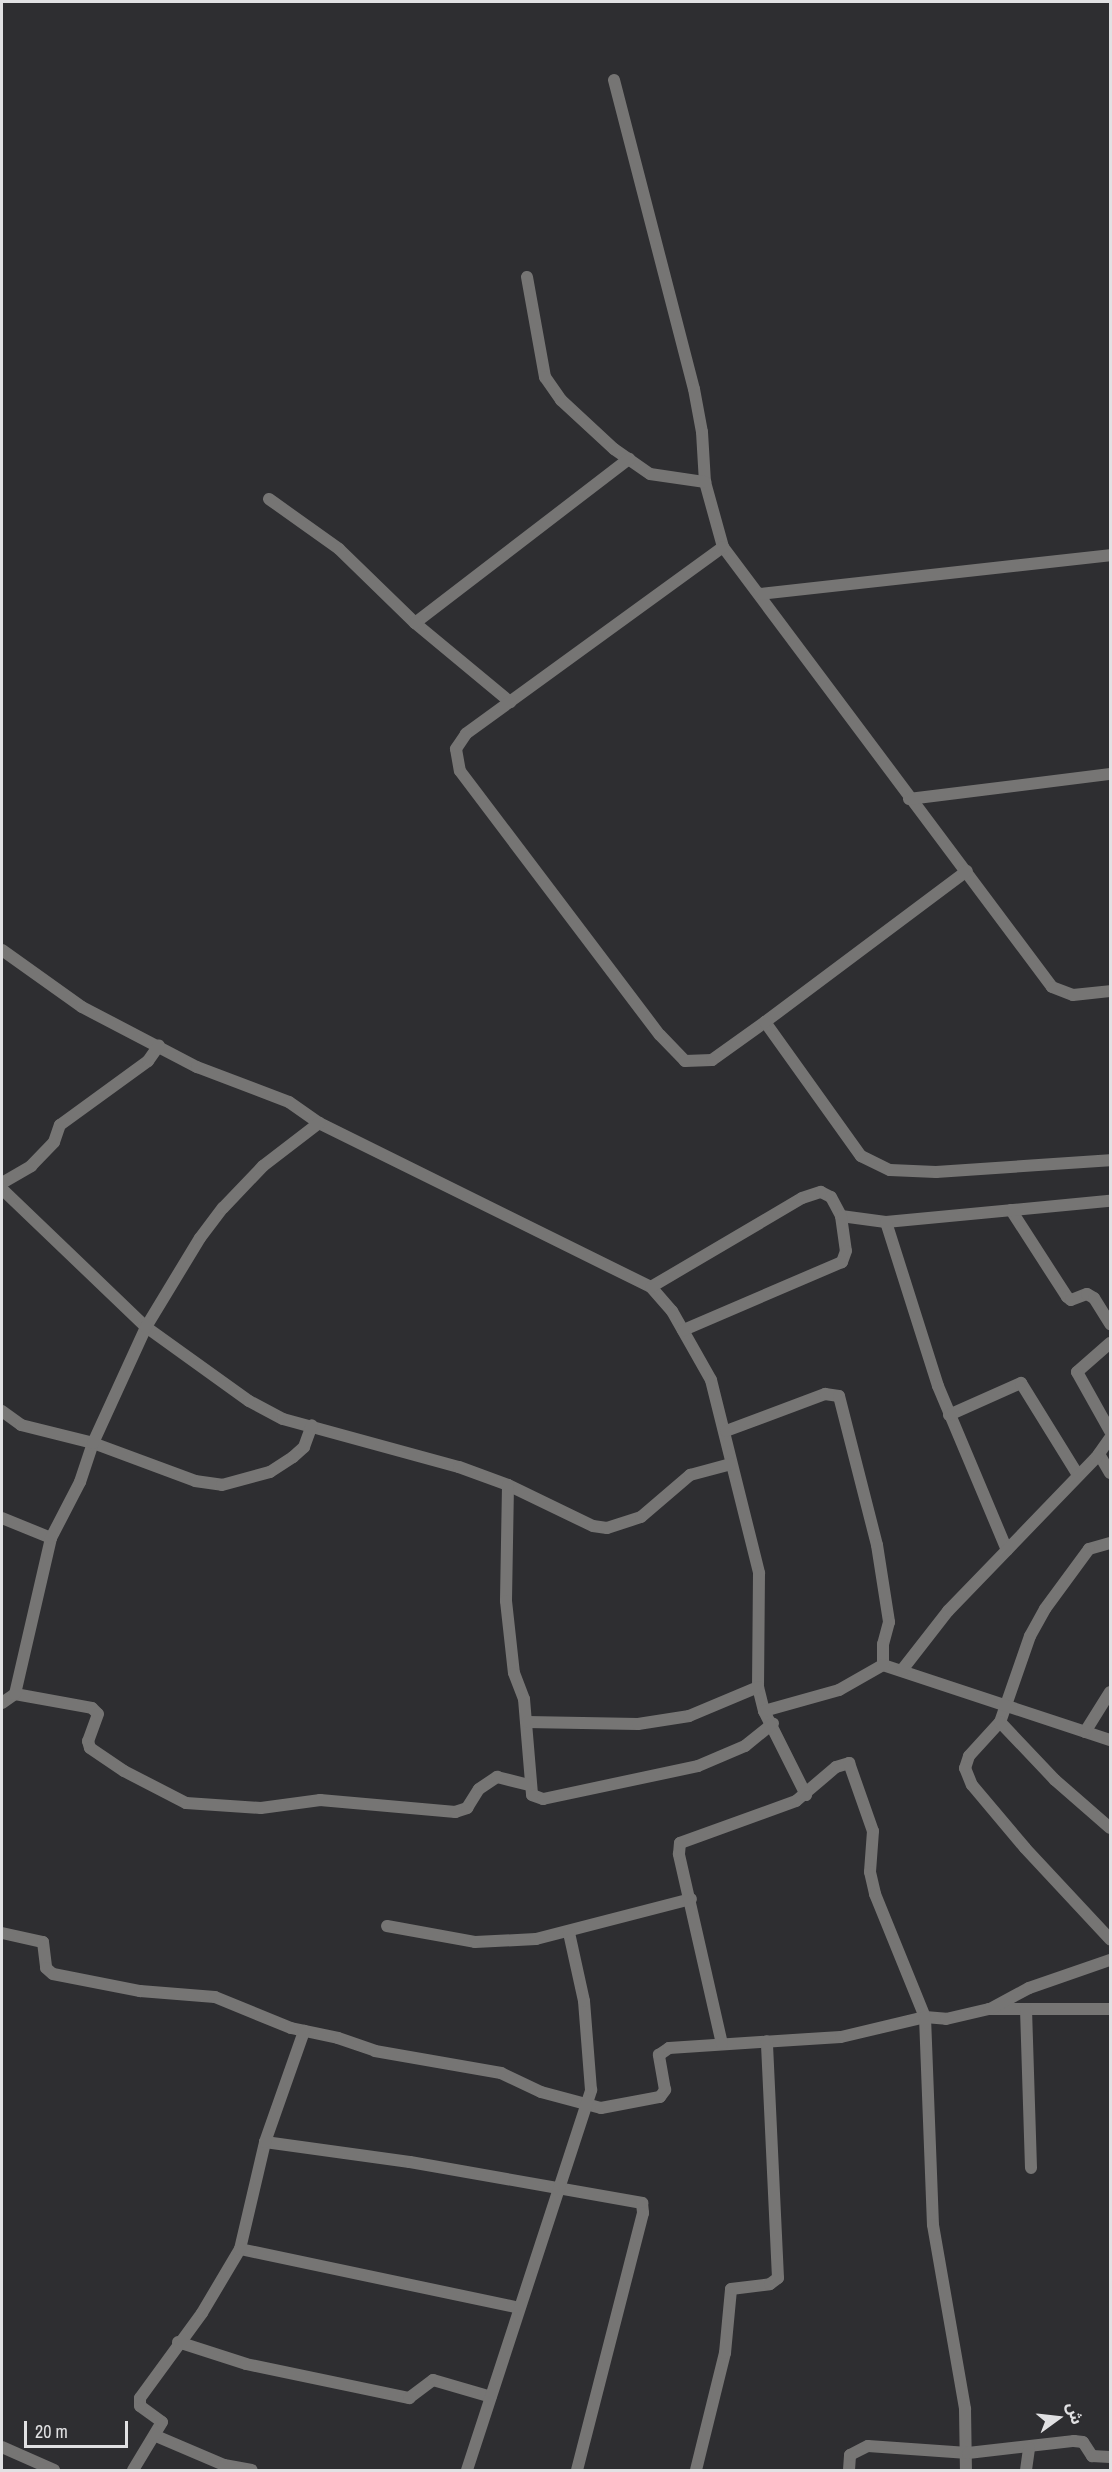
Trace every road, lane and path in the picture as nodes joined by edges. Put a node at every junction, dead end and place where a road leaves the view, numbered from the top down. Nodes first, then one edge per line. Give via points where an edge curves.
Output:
1 (614, 80) dead end
2 (526, 277) dead end
3 (629, 459) junction
4 (705, 482) junction
5 (269, 500) dead end
6 (723, 547) junction
7 (1110, 555) edge
8 (759, 594) junction
9 (415, 623) junction
10 (510, 702) junction
11 (1110, 774) edge
12 (909, 799) junction
13 (967, 871) junction
14 (2, 950) edge
15 (1110, 991) edge
16 (765, 1022) junction
17 (159, 1045) junction
18 (319, 1123) junction
19 (1110, 1160) edge
20 (2, 1183) edge
21 (2, 1189) edge
22 (1110, 1201) edge
23 (1011, 1210) junction
24 (841, 1216) junction
25 (886, 1221) junction
26 (651, 1287) junction
27 (1110, 1324) edge
28 (146, 1328) junction
29 (683, 1330) junction
30 (1110, 1343) edge
31 (2, 1411) edge
32 (949, 1415) junction
33 (312, 1425) junction
34 (726, 1431) junction
35 (1110, 1431) edge
36 (1110, 1438) edge
37 (93, 1443) junction
38 (1099, 1454) junction
39 (731, 1464) junction
40 (1110, 1473) edge
41 (1078, 1475) junction
42 (508, 1485) junction
43 (2, 1518) edge
44 (51, 1538) junction
45 (1110, 1544) edge
46 (1007, 1550) junction
47 (883, 1665) junction
48 (902, 1670) junction
49 (758, 1687) junction
50 (1110, 1692) edge
51 (15, 1694) junction
52 (2, 1703) edge
53 (1006, 1707) junction
54 (764, 1711) junction
55 (527, 1722) junction
56 (1000, 1722) junction
57 (772, 1723) junction
58 (1085, 1732) junction
59 (1110, 1740) edge
60 (530, 1785) junction
61 (806, 1795) junction
62 (1110, 1828) edge
63 (691, 1899) junction
64 (387, 1926) dead end
65 (2, 1933) edge
66 (569, 1933) junction
67 (1110, 1938) edge
68 (1110, 1960) edge
69 (989, 2009) junction
70 (1026, 2009) junction
71 (1110, 2009) edge
72 (925, 2017) junction
73 (304, 2031) junction
74 (767, 2041) junction
75 (722, 2044) junction
76 (587, 2105) junction
77 (265, 2142) junction
78 (1031, 2168) dead end
79 (556, 2190) junction
80 (240, 2249) junction
81 (519, 2308) junction
82 (178, 2342) junction
83 (491, 2397) junction
84 (156, 2436) junction
85 (2, 2447) edge
86 (1029, 2448) junction
87 (968, 2453) junction
88 (1110, 2457) edge
89 (54, 2470) edge
90 (133, 2470) edge
91 (252, 2470) edge
92 (467, 2470) edge
93 (577, 2470) edge
94 (696, 2470) edge
95 (849, 2470) edge
96 (966, 2470) edge
97 (1026, 2470) edge

1 - 4 street via 694,389
2 - 3 street via 545,378 561,400
3 - 4 street via 650,474
3 - 9 street
4 - 6 street
5 - 9 street via 339,549
6 - 8 street
6 - 10 street
7 - 8 street
8 - 12 street
9 - 10 street
10 - 16 street via 458,743 455,755 460,771 660,1035 685,1061 712,1060
11 - 12 street
12 - 13 street
13 - 15 street via 1052,987 1072,995
13 - 16 street
14 - 17 street via 82,1007
16 - 19 street via 861,1156 890,1170 936,1172
17 - 18 street via 197,1067 289,1102
17 - 20 street via 148,1061 60,1125 54,1142 31,1166
18 - 26 street
18 - 28 street via 263,1166 223,1208 200,1238
21 - 28 street
22 - 23 street
23 - 25 street
23 - 27 street via 1067,1297 1071,1300 1087,1294 1094,1298
24 - 25 street
24 - 26 street via 831,1197 821,1192 814,1194
24 - 29 street via 846,1251 838,1265
25 - 32 street
26 - 29 street
28 - 33 street via 249,1401 283,1419
28 - 37 street
29 - 34 street via 711,1380
30 - 35 street via 1077,1372
31 - 37 street via 21,1425
32 - 41 street via 1007,1386 1023,1384
32 - 46 street
33 - 37 street via 304,1447 293,1457 270,1472 222,1485 195,1481
33 - 42 street
34 - 39 street
34 - 47 street via 825,1394 839,1396 877,1545 889,1622
36 - 38 street
37 - 44 street via 80,1482
38 - 40 street
38 - 41 street
39 - 42 street via 690,1475 641,1517 607,1528 593,1526
39 - 49 street via 759,1574
41 - 46 street
42 - 55 street via 506,1600 514,1673 524,1698
43 - 44 street
44 - 51 street
45 - 53 street via 1089,1549 1045,1609 1030,1636
46 - 48 street via 948,1611
47 - 48 street
47 - 54 street via 839,1690
48 - 53 street
49 - 54 street
49 - 55 street via 689,1716 638,1724
50 - 58 street
51 - 52 street
51 - 60 street via 92,1708 98,1714 88,1741 90,1748 124,1771 186,1803 261,1808 320,1800 454,1812 466,1808 483,1784 497,1777
53 - 56 street
53 - 58 street
54 - 57 street
55 - 60 street
56 - 62 street via 1055,1780
56 - 67 street via 969,1756 965,1768 969,1780 1025,1848
57 - 60 street via 729,1754 652,1779 543,1799 532,1795
57 - 61 street
58 - 59 street
61 - 63 street via 778,1810 682,1841 679,1854
61 - 72 street via 836,1767 845,1762 852,1766 873,1831 870,1872 875,1894
63 - 66 street
63 - 75 street
64 - 66 street via 475,1942
65 - 73 street via 43,1942 46,1968 53,1974 140,1991 215,1997
66 - 76 street via 578,1961 588,2034 591,2090
68 - 69 street via 1029,1988
69 - 70 street
69 - 72 street via 957,2018
70 - 71 street
70 - 78 street
72 - 74 street via 859,2035
72 - 87 street via 933,2225 965,2409
73 - 76 street via 338,2037 375,2051 501,2073 541,2092
73 - 77 street
74 - 75 street
74 - 94 street via 778,2278 770,2284 731,2289 725,2353
75 - 76 street via 662,2051 658,2059 665,2090 655,2100 601,2108
76 - 79 street
77 - 79 street via 410,2162
77 - 80 street
79 - 81 street
79 - 93 street via 634,2200 642,2203 644,2209
80 - 81 street
80 - 82 street via 202,2313
81 - 83 street
82 - 83 street via 246,2364 409,2398 433,2380
82 - 84 street via 139,2400 161,2420
83 - 92 street
84 - 90 street
84 - 91 street via 224,2465
85 - 89 street
86 - 87 street
86 - 88 street via 1074,2440 1086,2444 1092,2456
86 - 97 street
87 - 95 street via 861,2447 850,2455
87 - 96 street

